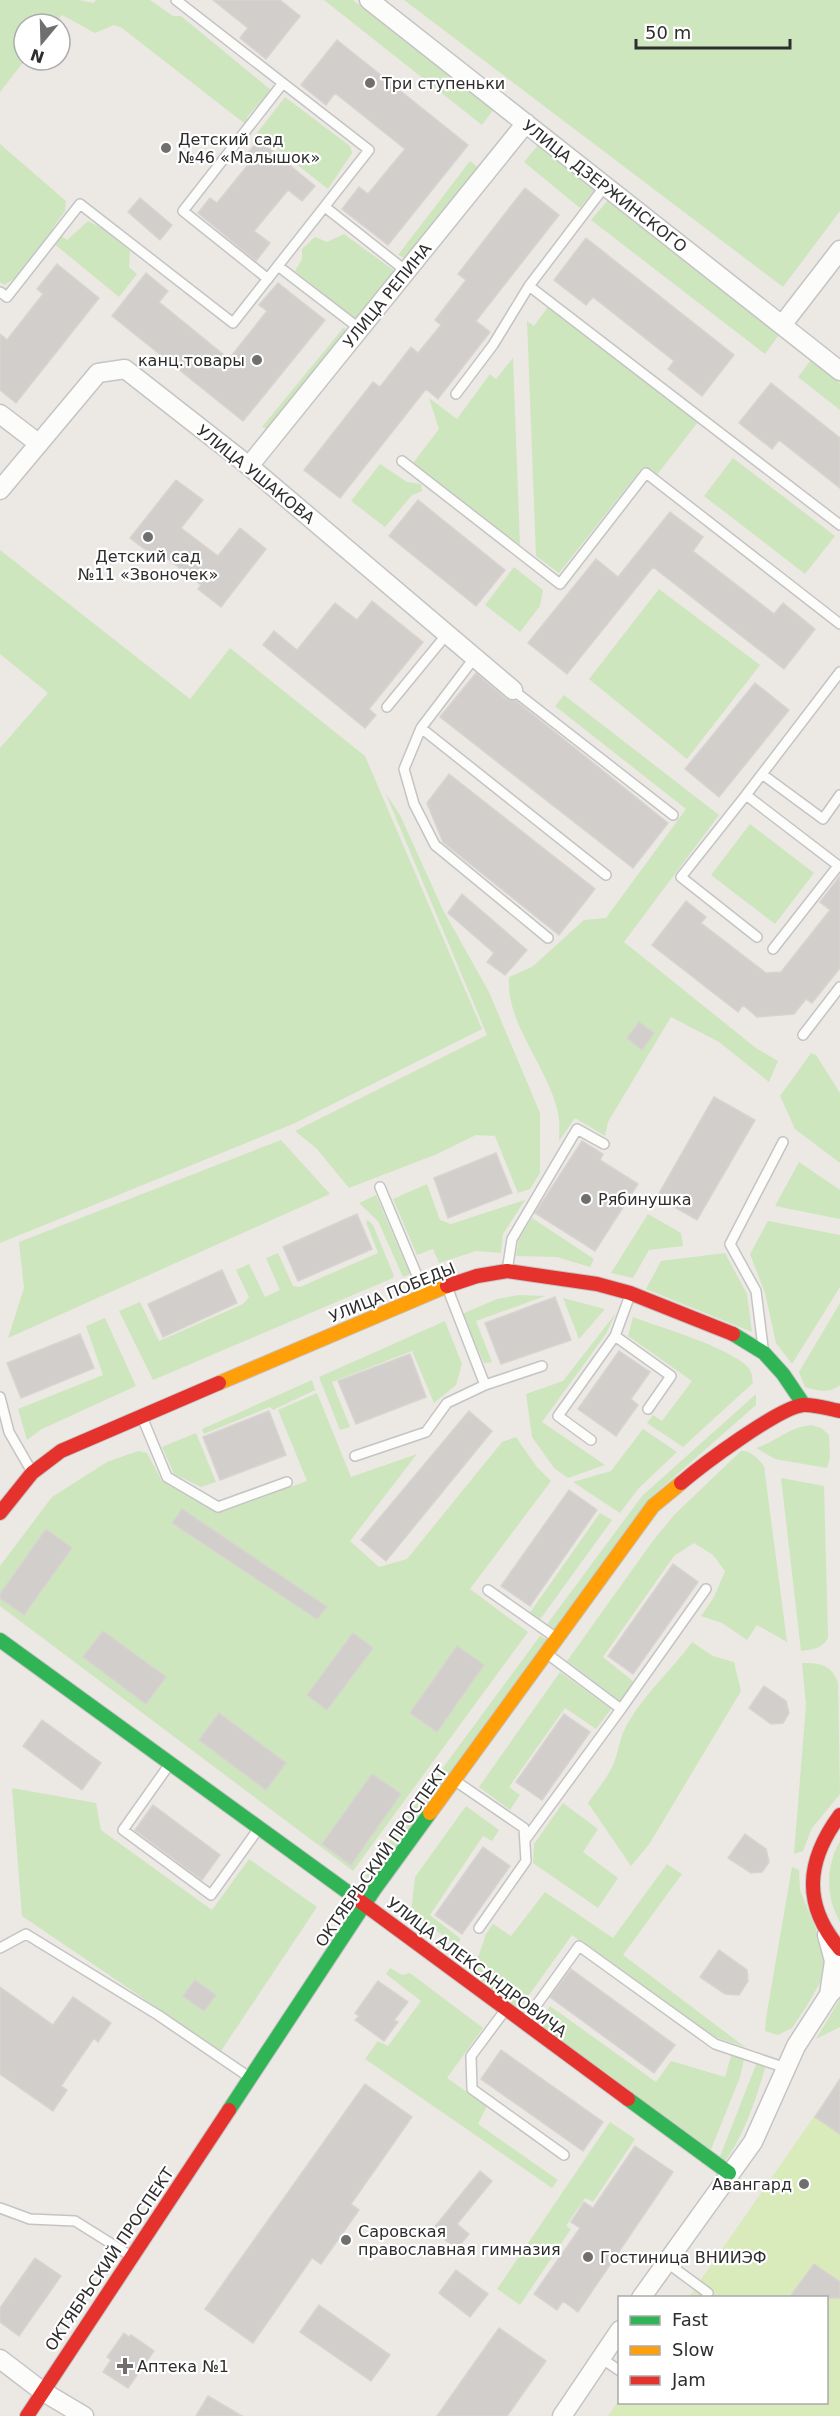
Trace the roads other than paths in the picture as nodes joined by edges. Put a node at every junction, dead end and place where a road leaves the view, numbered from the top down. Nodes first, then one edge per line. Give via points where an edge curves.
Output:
1 (176, 0) edge
2 (369, 0) edge
3 (283, 83) junction
4 (525, 123) junction
5 (605, 186) junction
6 (324, 207) junction
7 (840, 250) edge
8 (278, 266) junction
9 (406, 271) junction
10 (268, 279) junction
11 (529, 286) junction
12 (0, 292) edge
13 (782, 325) junction
14 (360, 329) junction
15 (840, 371) edge
16 (456, 394) dead end
17 (0, 414) edge
18 (38, 443) junction
19 (402, 461) dead end
20 (249, 466) junction
21 (0, 490) edge
22 (840, 525) edge
23 (840, 624) edge
24 (447, 634) junction
25 (475, 657) junction
26 (838, 678) edge
27 (513, 690) joint
28 (387, 707) dead end
29 (421, 728) junction
30 (762, 774) junction
31 (746, 795) junction
32 (840, 795) edge
33 (673, 815) dead end
34 (839, 866) edge
35 (606, 875) dead end
36 (758, 937) dead end
37 (548, 938) dead end
38 (773, 949) dead end
39 (840, 987) edge
40 (803, 1035) dead end
41 (783, 1142) dead end
42 (604, 1144) dead end
43 (380, 1187) dead end
44 (507, 1271) junction
45 (447, 1287) junction
46 (630, 1293) junction
47 (425, 1294) junction
48 (615, 1336) junction
49 (764, 1353) junction
50 (542, 1366) dead end
51 (485, 1385) junction
52 (0, 1397) edge
53 (804, 1405) junction
54 (648, 1409) dead end
55 (840, 1411) edge
56 (142, 1414) junction
57 (591, 1440) dead end
58 (355, 1456) dead end
59 (32, 1473) junction
60 (287, 1482) dead end
61 (0, 1513) edge
62 (706, 1589) dead end
63 (488, 1590) dead end
64 (557, 1638) junction
65 (0, 1640) edge
66 (546, 1653) junction
67 (621, 1709) junction
68 (171, 1763) junction
69 (454, 1780) junction
70 (840, 1815) edge
71 (259, 1828) junction
72 (525, 1840) junction
73 (364, 1904) junction
74 (479, 1928) dead end
75 (826, 1932) junction
76 (0, 1948) edge
77 (840, 1948) edge
78 (835, 1989) edge
79 (506, 2009) junction
80 (524, 2022) junction
81 (786, 2068) junction
82 (249, 2077) junction
83 (564, 2155) dead end
84 (729, 2173) junction
85 (0, 2208) edge
86 (131, 2256) junction
87 (665, 2261) junction
88 (642, 2296) edge
89 (706, 2296) edge
90 (618, 2333) edge
91 (601, 2358) junction
92 (0, 2359) edge
93 (618, 2370) edge
94 (42, 2391) junction
95 (27, 2416) edge
96 (84, 2416) edge
97 (562, 2416) edge

1 - 3 lane
2 - 4 street, УЛИЦА ДЗЕРЖИНСКОГО
3 - 6 lane via 369,150
3 - 10 lane via 183,211
4 - 5 street, УЛИЦА ДЗЕРЖИНСКОГО
4 - 9 street, УЛИЦА РЕПИНА
5 - 11 lane
5 - 13 street, УЛИЦА ДЗЕРЖИНСКОГО
6 - 8 lane
6 - 9 lane
7 - 13 street
8 - 10 lane
8 - 14 lane
9 - 14 street, УЛИЦА РЕПИНА
10 - 12 lane via 233,323 80,204 7,297
11 - 16 lane via 493,345
11 - 22 lane
13 - 15 street, УЛИЦА ДЗЕРЖИНСКОГО
14 - 20 street, УЛИЦА РЕПИНА
17 - 18 street
18 - 20 street, УЛИЦА УШАКОВА via 98,373 125,369
18 - 21 street, УЛИЦА УШАКОВА
19 - 23 lane via 560,584 646,473
20 - 24 street, УЛИЦА УШАКОВА
24 - 25 street, УЛИЦА УШАКОВА
24 - 28 lane
25 - 27 street, УЛИЦА УШАКОВА
25 - 29 lane
26 - 30 lane
27 - 33 lane
29 - 35 lane
29 - 37 lane via 404,769 414,804 435,846
30 - 31 lane
30 - 32 lane via 823,819
31 - 34 lane
31 - 36 lane via 681,877
34 - 38 lane
39 - 40 lane
41 - 49 lane via 730,1244 756,1291
42 - 44 lane via 577,1129 512,1239
43 - 47 lane
44 - 45 street, УЛИЦА ПОБЕДЫ
44 - 46 street, УЛИЦА ПОБЕДЫ via 597,1284
45 - 47 street, УЛИЦА ПОБЕДЫ
45 - 51 lane
46 - 48 lane
46 - 49 street, УЛИЦА ПОБЕДЫ via 726,1330
47 - 56 street, УЛИЦА ПОБЕДЫ
48 - 54 lane via 671,1376
48 - 57 lane via 558,1416
49 - 53 street, УЛИЦА ПОБЕДЫ
50 - 51 lane
51 - 58 lane via 447,1403 426,1432
52 - 59 lane via 9,1432
53 - 55 street
53 - 64 street, ОКТЯБРЬСКИЙ ПРОСПЕКТ via 786,1410 711,1459 653,1506
56 - 59 street, УЛИЦА ПОБЕДЫ via 61,1451
56 - 60 lane via 167,1478 218,1507
59 - 61 street, УЛИЦА ПОБЕДЫ
62 - 67 lane
63 - 64 lane
64 - 66 street, ОКТЯБРЬСКИЙ ПРОСПЕКТ
65 - 68 street, УЛИЦА АЛЕКСАНДРОВИЧА
66 - 67 lane
66 - 69 street, ОКТЯБРЬСКИЙ ПРОСПЕКТ
67 - 72 lane
68 - 71 street, УЛИЦА АЛЕКСАНДРОВИЧА
68 - 71 lane via 123,1830 212,1895
69 - 72 lane via 524,1828
69 - 73 street, ОКТЯБРЬСКИЙ ПРОСПЕКТ
70 - 75 street via 828,1828 812,1869 816,1912
71 - 73 street, УЛИЦА АЛЕКСАНДРОВИЧА
72 - 74 lane via 526,1861
73 - 79 street, УЛИЦА АЛЕКСАНДРОВИЧА
73 - 82 street, ОКТЯБРЬСКИЙ ПРОСПЕКТ
75 - 77 street
75 - 78 street via 834,1961
76 - 82 lane via 26,1934 158,2015
78 - 81 street via 796,2046
79 - 80 street, УЛИЦА АЛЕКСАНДРОВИЧА
79 - 83 lane via 471,2056 472,2089
80 - 81 lane via 579,1946 715,2044
80 - 84 street, УЛИЦА АЛЕКСАНДРОВИЧА
81 - 84 street via 753,2142
82 - 86 street, ОКТЯБРЬСКИЙ ПРОСПЕКТ
84 - 87 street
85 - 86 lane via 30,2218 75,2221
86 - 94 street, ОКТЯБРЬСКИЙ ПРОСПЕКТ
87 - 88 street
87 - 89 lane via 708,2293
90 - 91 street
91 - 93 lane
91 - 97 street
92 - 94 street
94 - 95 street, ОКТЯБРЬСКИЙ ПРОСПЕКТ
94 - 96 street

